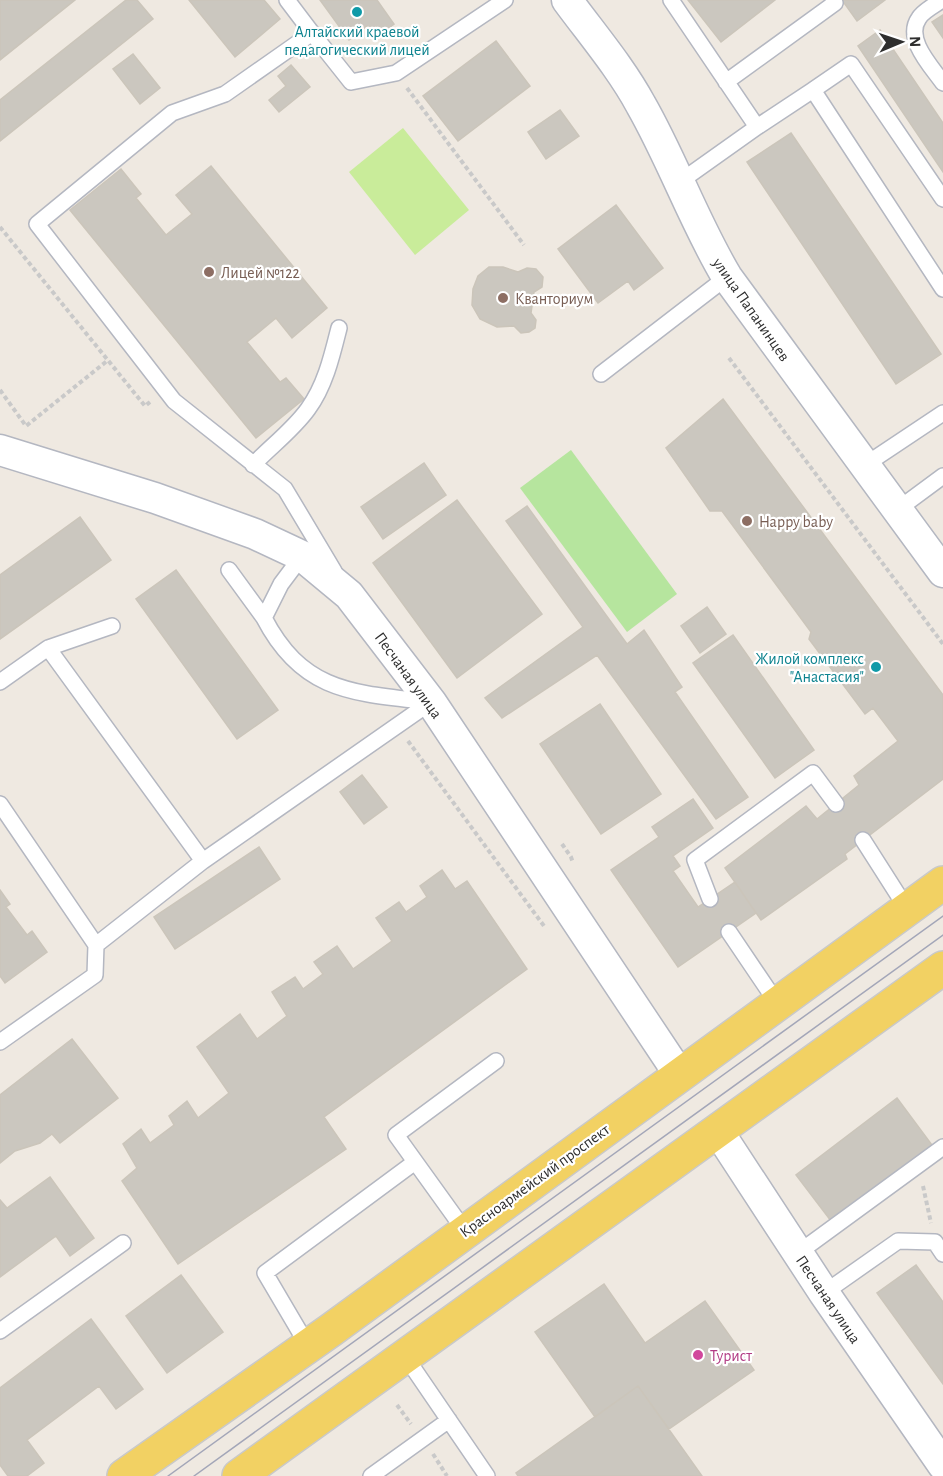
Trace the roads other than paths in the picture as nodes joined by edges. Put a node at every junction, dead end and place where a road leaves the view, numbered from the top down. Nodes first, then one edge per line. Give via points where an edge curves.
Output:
1 (287, 0) edge
2 (506, 0) edge
3 (567, 0) edge
4 (671, 0) edge
5 (833, 0) edge
6 (942, 0) edge
7 (312, 33) junction
8 (726, 82) junction
9 (943, 83) edge
10 (813, 90) junction
11 (757, 127) junction
12 (681, 181) junction
13 (943, 200) edge
14 (727, 277) junction
15 (943, 289) edge
16 (339, 328) dead end
17 (601, 374) dead end
18 (943, 413) edge
19 (0, 450) edge
20 (253, 465) junction
21 (865, 465) junction
22 (943, 476) edge
23 (897, 510) junction
24 (302, 556) junction
25 (229, 570) dead end
26 (943, 572) edge
27 (349, 595) junction
28 (264, 618) junction
29 (112, 626) dead end
30 (48, 648) junction
31 (0, 682) edge
32 (431, 702) junction
33 (0, 804) edge
34 (836, 804) dead end
35 (862, 840) dead end
36 (203, 861) junction
37 (943, 883) edge
38 (710, 899) dead end
39 (907, 909) junction
40 (729, 932) dead end
41 (96, 945) junction
42 (943, 968) edge
43 (777, 1002) junction
44 (0, 1042) edge
45 (496, 1061) dead end
46 (678, 1074) junction
47 (718, 1131) junction
48 (943, 1147) edge
49 (415, 1162) junction
50 (465, 1231) junction
51 (123, 1243) dead end
52 (939, 1248) edge
53 (798, 1253) junction
54 (824, 1293) junction
55 (0, 1331) edge
56 (308, 1346) junction
57 (405, 1356) junction
58 (449, 1420) junction
59 (943, 1465) edge
60 (124, 1476) edge
61 (239, 1476) edge
62 (371, 1476) edge
63 (487, 1476) edge

1 - 7 lane
2 - 7 lane via 396,73 351,82
3 - 12 street, улица Папанинцев via 640,103
4 - 8 lane
5 - 8 lane via 835,3
6 - 9 lane via 918,18 915,32 918,48
7 - 20 lane via 225,94 172,113 37,224 164,390
8 - 11 lane
10 - 11 lane
10 - 13 lane via 851,64
10 - 15 lane
11 - 12 lane
12 - 14 street, улица Папанинцев
14 - 17 lane
14 - 21 street, улица Папанинцев
16 - 20 lane via 326,371 307,411
18 - 21 lane
19 - 24 street, Песчаная улица via 154,498 255,534
20 - 27 lane via 285,489
21 - 23 street, улица Папанинцев
22 - 23 lane
23 - 26 street, улица Папанинцев
24 - 27 street, Песчаная улица
24 - 28 lane via 281,584
25 - 28 lane
27 - 32 street, Песчаная улица
28 - 32 lane via 277,643 302,670 350,693
29 - 30 lane
30 - 31 lane
30 - 36 lane
32 - 36 lane
32 - 46 street, Песчаная улица
33 - 41 lane
34 - 38 lane via 813,773 695,860
35 - 39 lane
36 - 41 lane
37 - 39 main road, Красноармейский проспект
39 - 43 main road, Красноармейский проспект
40 - 43 lane
41 - 44 lane via 95,975
42 - 47 main road
43 - 46 main road, Красноармейский проспект
45 - 49 lane via 396,1135
46 - 50 main road, Красноармейский проспект
47 - 53 street, Песчаная улица
47 - 57 main road
48 - 53 lane
49 - 50 lane
49 - 56 lane via 265,1274
50 - 56 main road, Красноармейский проспект
51 - 55 lane
52 - 54 lane via 898,1241
53 - 54 street, Песчаная улица
54 - 59 street, Песчаная улица
56 - 60 main road, Красноармейский проспект
57 - 58 lane
57 - 61 main road
58 - 62 lane
58 - 63 lane

